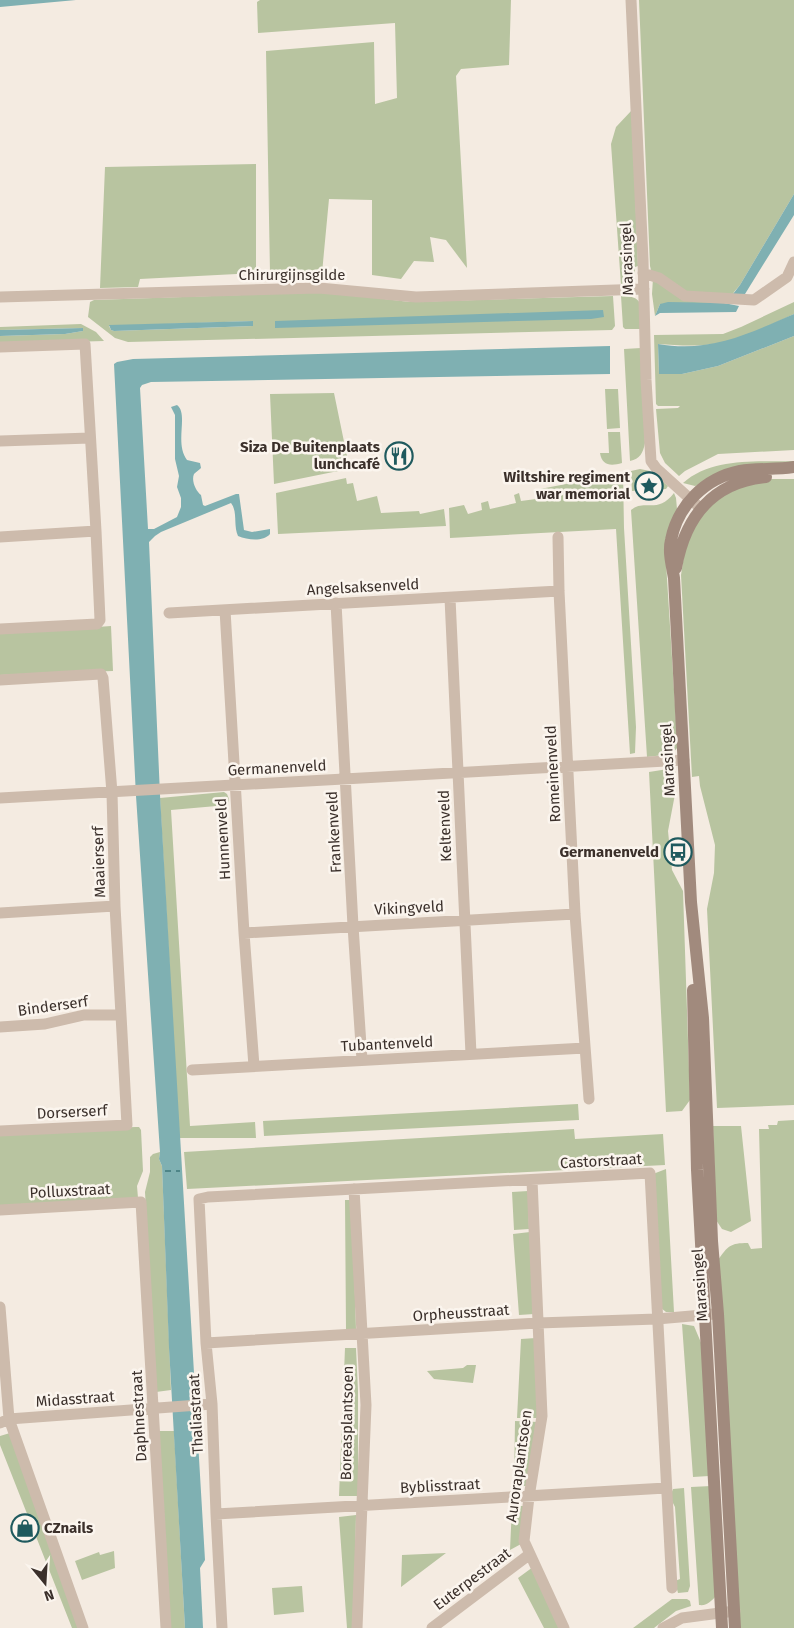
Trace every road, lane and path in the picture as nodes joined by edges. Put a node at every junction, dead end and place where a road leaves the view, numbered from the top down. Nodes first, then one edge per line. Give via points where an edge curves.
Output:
1 (631, 0) edge
2 (794, 262) edge
3 (643, 273) junction
4 (644, 289) junction
5 (0, 297) edge
6 (0, 347) edge
7 (90, 438) junction
8 (0, 440) edge
9 (794, 467) edge
10 (794, 475) edge
11 (690, 499) junction
12 (702, 508) junction
13 (96, 531) junction
14 (0, 537) edge
15 (558, 537) dead end
16 (674, 578) junction
17 (559, 591) junction
18 (450, 598) junction
19 (336, 603) junction
20 (225, 610) junction
21 (169, 613) dead end
22 (0, 629) edge
23 (0, 680) edge
24 (684, 760) junction
25 (567, 766) junction
26 (458, 774) junction
27 (346, 779) junction
28 (235, 785) junction
29 (112, 793) junction
30 (0, 798) edge
31 (115, 906) junction
32 (0, 913) edge
33 (575, 914) junction
34 (464, 920) junction
35 (353, 926) junction
36 (244, 933) junction
37 (694, 940) junction
38 (121, 1015) junction
39 (0, 1027) edge
40 (585, 1048) junction
41 (471, 1054) junction
42 (362, 1060) junction
43 (254, 1066) junction
44 (192, 1070) dead end
45 (589, 1099) dead end
46 (0, 1131) edge
47 (532, 1180) junction
48 (354, 1190) junction
49 (199, 1199) joint
50 (141, 1202) joint
51 (0, 1210) edge
52 (0, 1307) edge
53 (704, 1314) junction
54 (718, 1314) junction
55 (657, 1319) junction
56 (538, 1323) junction
57 (362, 1334) junction
58 (206, 1344) junction
59 (212, 1404) junction
60 (154, 1409) junction
61 (4, 1421) edge
62 (666, 1488) junction
63 (529, 1496) junction
64 (361, 1505) junction
65 (216, 1514) junction
66 (530, 1554) junction
67 (672, 1588) dead end
68 (735, 1611) junction
69 (721, 1612) junction
70 (83, 1628) edge
71 (166, 1628) edge
72 (222, 1628) edge
73 (357, 1628) edge
74 (432, 1628) edge
75 (564, 1628) edge
76 (663, 1628) edge
77 (722, 1628) edge
78 (736, 1628) edge

1 - 3 street, Marasingel
2 - 3 street via 787,277 754,300 685,296 659,278
3 - 4 street, Marasingel
4 - 5 street, Chirurgijnsgilde via 416,297 319,288
4 - 11 street, Marasingel via 651,461
6 - 7 street via 85,344
7 - 8 street
7 - 13 street
9 - 11 street, Marasingel via 731,474 715,480
10 - 12 street, Marasingel via 745,480 717,494
11 - 12 street, Marasingel
11 - 16 street, Marasingel via 677,519 670,541
12 - 16 street, Marasingel via 684,537
13 - 14 street
13 - 22 street via 100,620 97,624
15 - 17 street, Romeinenveld
16 - 24 street, Marasingel
17 - 18 street, Angelsaksenveld
17 - 25 street, Romeinenveld
18 - 19 street, Angelsaksenveld
18 - 26 street, Keltenveld
19 - 20 street, Angelsaksenveld
19 - 27 street, Frankenveld
20 - 21 street, Angelsaksenveld
20 - 28 street, Hunnenveld
23 - 29 street, Maaierserf via 101,674
24 - 25 street, Germanenveld
24 - 37 street, Marasingel
25 - 26 street, Germanenveld
25 - 33 street, Romeinenveld
26 - 27 street, Germanenveld
26 - 34 street, Keltenveld
27 - 28 street, Germanenveld
27 - 35 street, Frankenveld
28 - 29 street, Germanenveld
28 - 36 street, Hunnenveld
29 - 30 street, Germanenveld
29 - 31 street, Maaierserf
31 - 32 street, Maaierserf
31 - 38 street
33 - 34 street, Vikingveld
33 - 40 street, Romeinenveld
34 - 35 street, Vikingveld
34 - 41 street, Keltenveld
35 - 36 street, Vikingveld
35 - 42 street, Frankenveld
36 - 43 street, Hunnenveld
37 - 53 street, Marasingel via 693,1048
37 - 54 street, Marasingel via 703,1018
38 - 39 street, Binderserf via 84,1015 45,1024
38 - 46 street, Dorserserf via 127,1125
40 - 41 street, Tubantenveld
40 - 45 street, Romeinenveld
41 - 42 street, Tubantenveld
42 - 43 street, Tubantenveld
43 - 44 street, Tubantenveld
47 - 48 street, Castorstraat
47 - 55 street, Castorstraat via 650,1173
47 - 56 street, Auroraplantsoen
48 - 49 street, Castorstraat
48 - 57 street, Boreasplantsoen
49 - 58 street, Thaliastraat
50 - 51 street, Polluxstraat
50 - 60 street, Daphnestraat
52 - 61 street
53 - 54 street, Orpheusstraat
53 - 55 street, Orpheusstraat
53 - 69 street, Marasingel
54 - 68 street, Marasingel
55 - 56 street, Orpheusstraat
55 - 62 street, Castorstraat
56 - 57 street, Orpheusstraat
56 - 63 street, Auroraplantsoen via 542,1416
57 - 58 street, Orpheusstraat
57 - 64 street, Boreasplantsoen via 366,1405
58 - 59 street, Thaliastraat
59 - 60 street, Midasstraat
59 - 65 street, Thaliastraat
60 - 61 street, Midasstraat
60 - 71 street, Daphnestraat
61 - 70 street
62 - 63 street, Byblisstraat
62 - 67 street, Castorstraat
63 - 64 street, Byblisstraat
63 - 66 street, Auroraplantsoen via 524,1541
64 - 65 street, Byblisstraat
64 - 73 street, Boreasplantsoen
65 - 72 street, Thaliastraat
66 - 74 street, Euterpestraat
66 - 75 street, Auroraplantsoen
68 - 69 street
68 - 78 street, Marasingel
69 - 76 street via 682,1618
69 - 77 street, Marasingel

